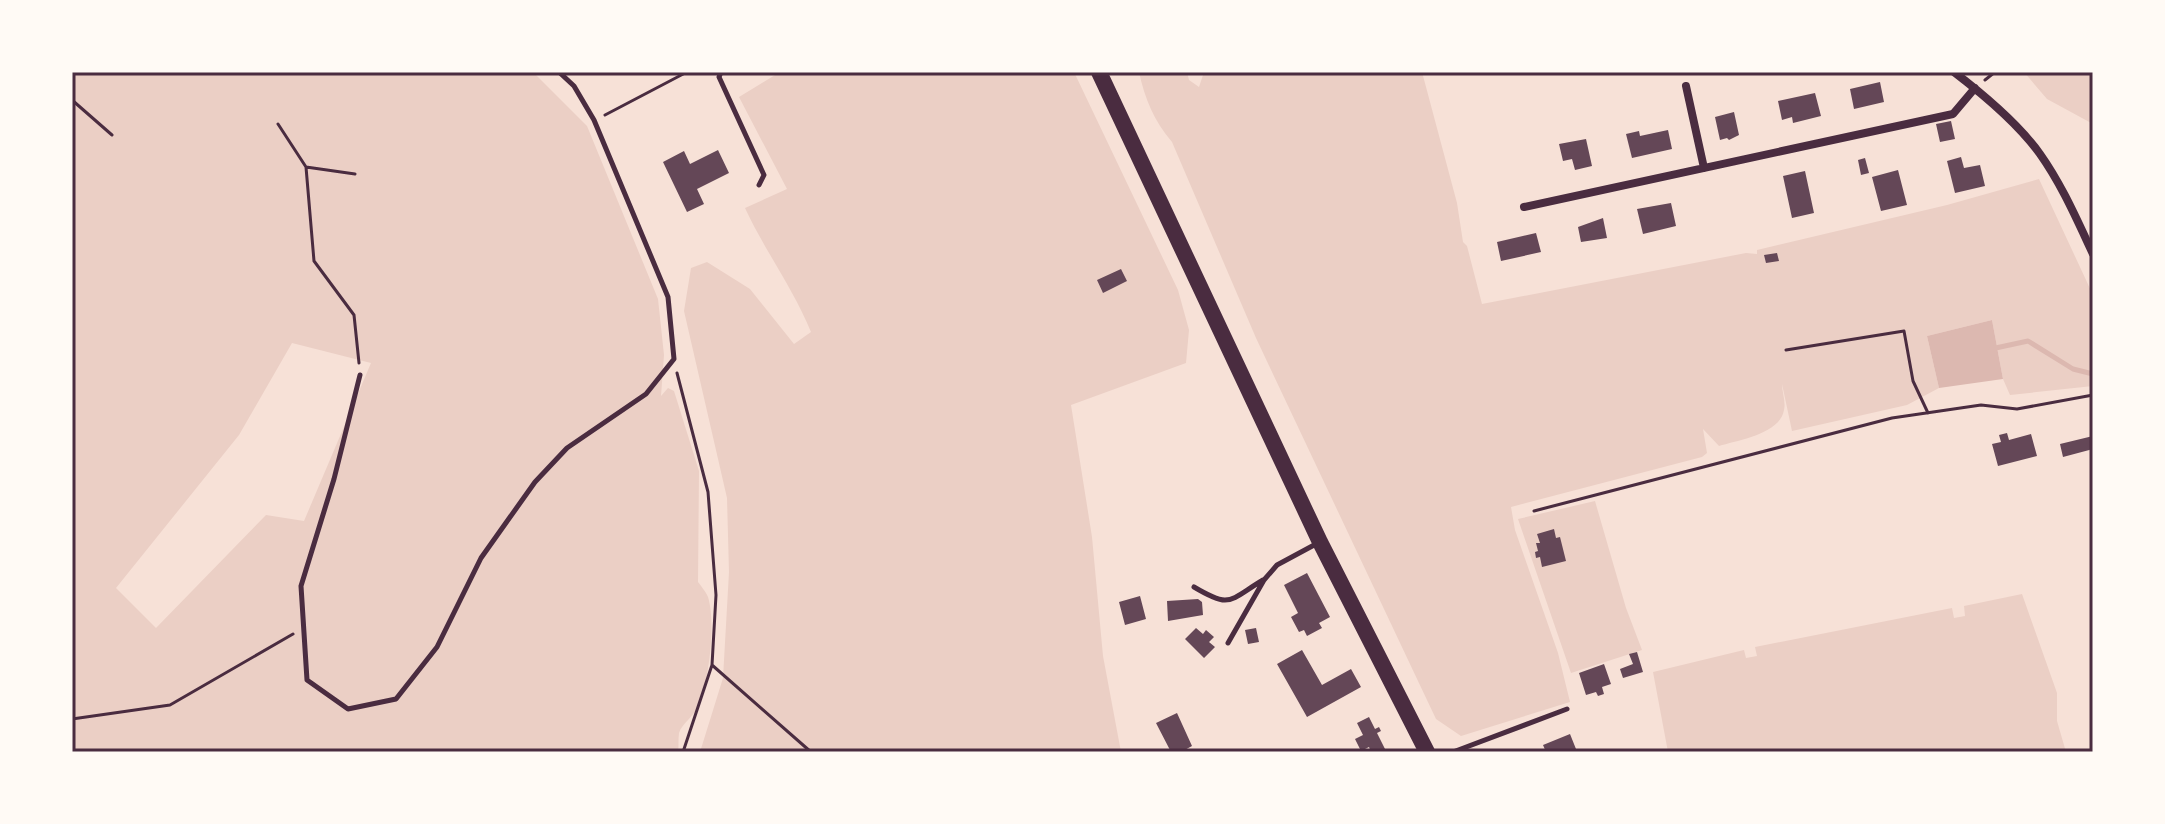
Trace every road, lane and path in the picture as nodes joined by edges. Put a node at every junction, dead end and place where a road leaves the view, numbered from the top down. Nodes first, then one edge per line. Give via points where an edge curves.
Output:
1 (559, 72) edge
2 (687, 72) edge
3 (721, 72) edge
4 (1099, 72) edge
5 (1954, 72) edge
6 (1686, 86) dead end
7 (1975, 88) junction
8 (72, 100) edge
9 (594, 120) junction
10 (278, 124) dead end
11 (112, 135) dead end
12 (306, 167) junction
13 (1704, 168) junction
14 (355, 174) dead end
15 (759, 185) dead end
16 (1524, 207) dead end
17 (2093, 254) edge
18 (1786, 350) dead end
19 (674, 359) junction
20 (360, 375) joint
21 (2093, 395) edge
22 (1928, 413) junction
23 (1534, 511) dead end
24 (1320, 542) junction
25 (1264, 580) junction
26 (1194, 587) dead end
27 (304, 628) junction
28 (1228, 643) dead end
29 (712, 665) junction
30 (1567, 709) dead end
31 (72, 719) edge
32 (683, 752) edge
33 (811, 752) edge
34 (1427, 752) edge
35 (1453, 752) edge

1 - 9 lane
2 - 9 path
3 - 15 lane via 764,175
4 - 24 main road
5 - 7 street
6 - 13 street
7 - 13 street via 1953,114
7 - 17 street via 2038,151
8 - 11 path
9 - 19 lane via 668,297
10 - 12 path
12 - 14 path
12 - 20 path via 314,261 354,315
13 - 16 street
18 - 22 path via 1904,331 1913,381
19 - 27 lane via 646,394 567,448 535,482 481,558 437,647 396,699 348,709 307,680
19 - 29 path via 708,492 716,595
20 - 27 lane via 301,586
21 - 22 path via 2017,409 1981,405
22 - 23 path
24 - 25 lane via 1277,565
24 - 34 main road
25 - 26 lane via 1226,602
25 - 28 lane
27 - 31 path via 170,705
29 - 32 path
29 - 33 path
30 - 35 lane

